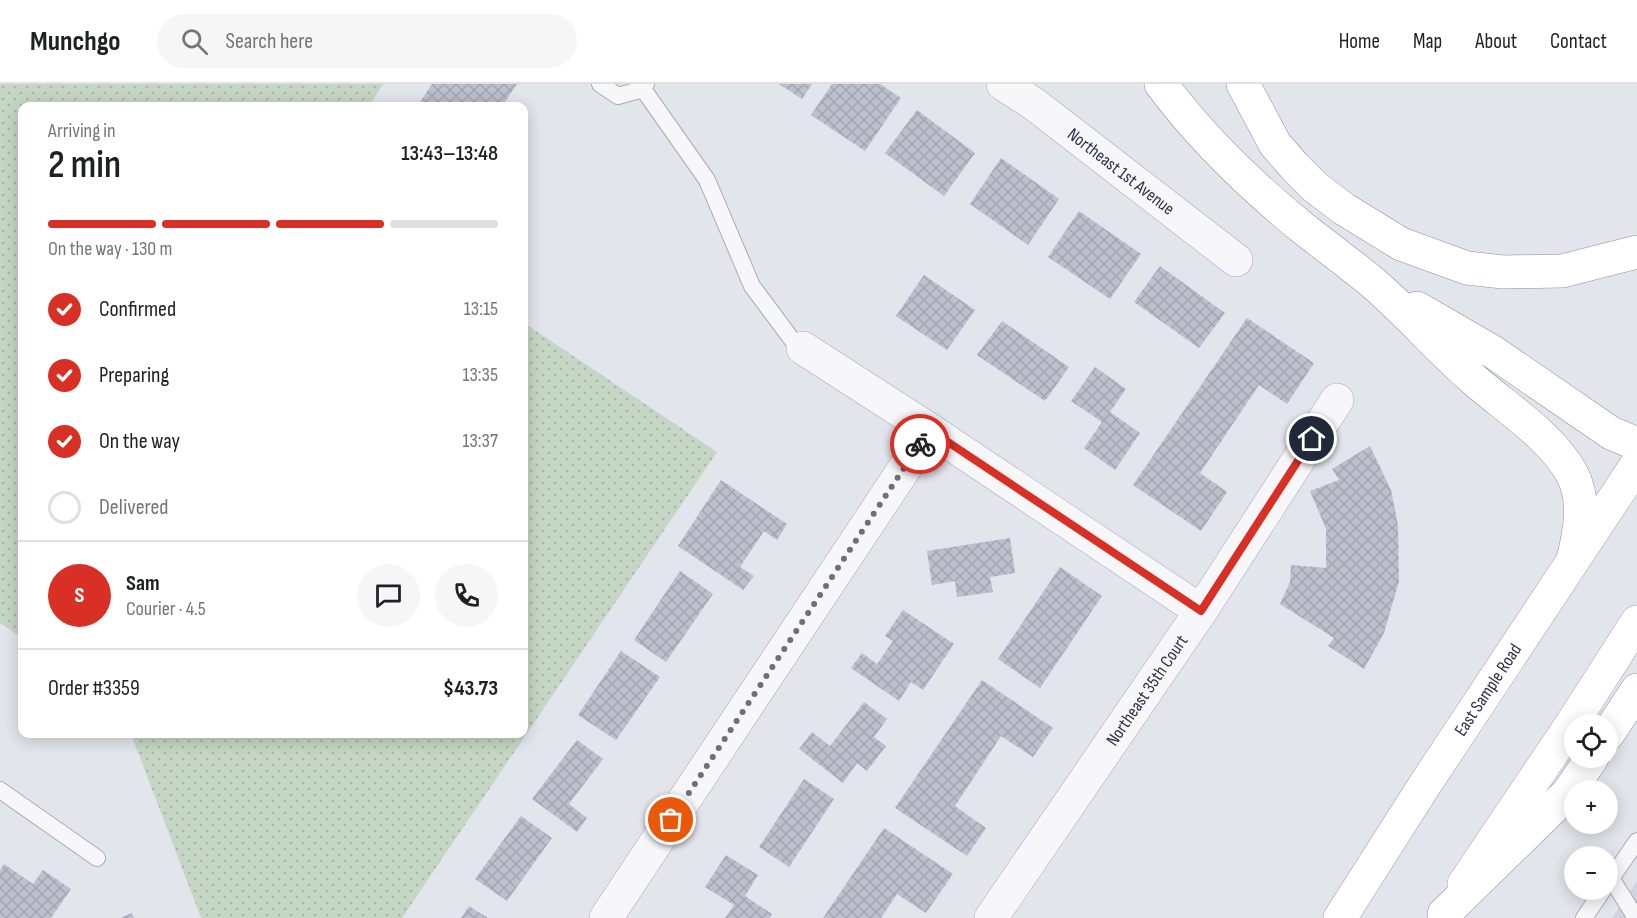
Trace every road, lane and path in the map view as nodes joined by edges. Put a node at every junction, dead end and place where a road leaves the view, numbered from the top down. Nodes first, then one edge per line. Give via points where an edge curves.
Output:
1 (600, 84) edge
2 (1004, 84) edge
3 (1161, 84) edge
4 (1243, 84) edge
5 (645, 86) edge
6 (1637, 252) edge
7 (1236, 260) dead end
8 (1374, 284) junction
9 (803, 348) joint
10 (1337, 400) dead end
11 (930, 430) junction
12 (1637, 444) edge
13 (1637, 464) edge
14 (1573, 559) junction
15 (1201, 611) junction
16 (1637, 622) edge
17 (1637, 690) edge
18 (1618, 719) edge
19 (1585, 768) edge
20 (0, 790) edge
21 (1637, 840) edge
22 (97, 858) dead end
23 (1618, 868) edge
24 (1618, 896) edge
25 (1596, 900) edge
26 (1443, 916) edge
27 (606, 918) edge
28 (991, 918) edge
29 (1340, 918) edge
30 (1584, 918) edge
31 (1636, 918) edge

1 - 5 lane via 618,96
2 - 7 street, Northeast 1st Avenue
3 - 8 main road via 1244,177
4 - 6 main road via 1275,144 1295,167 1344,209 1401,244 1467,268 1503,272 1562,271
5 - 9 lane via 707,180 752,286 793,341
8 - 12 main road via 1493,352 1611,433
8 - 14 main road via 1471,377 1552,447 1572,474 1580,507
9 - 11 street
10 - 15 street, Northeast 35th Court
11 - 15 street
11 - 27 street
13 - 14 main road, East Sample Road
14 - 29 main road, East Sample Road
15 - 28 street, Northeast 35th Court
16 - 26 main road
17 - 18 main road
19 - 26 main road via 1568,793
20 - 22 lane
21 - 23 lane
24 - 31 lane
25 - 30 lane

